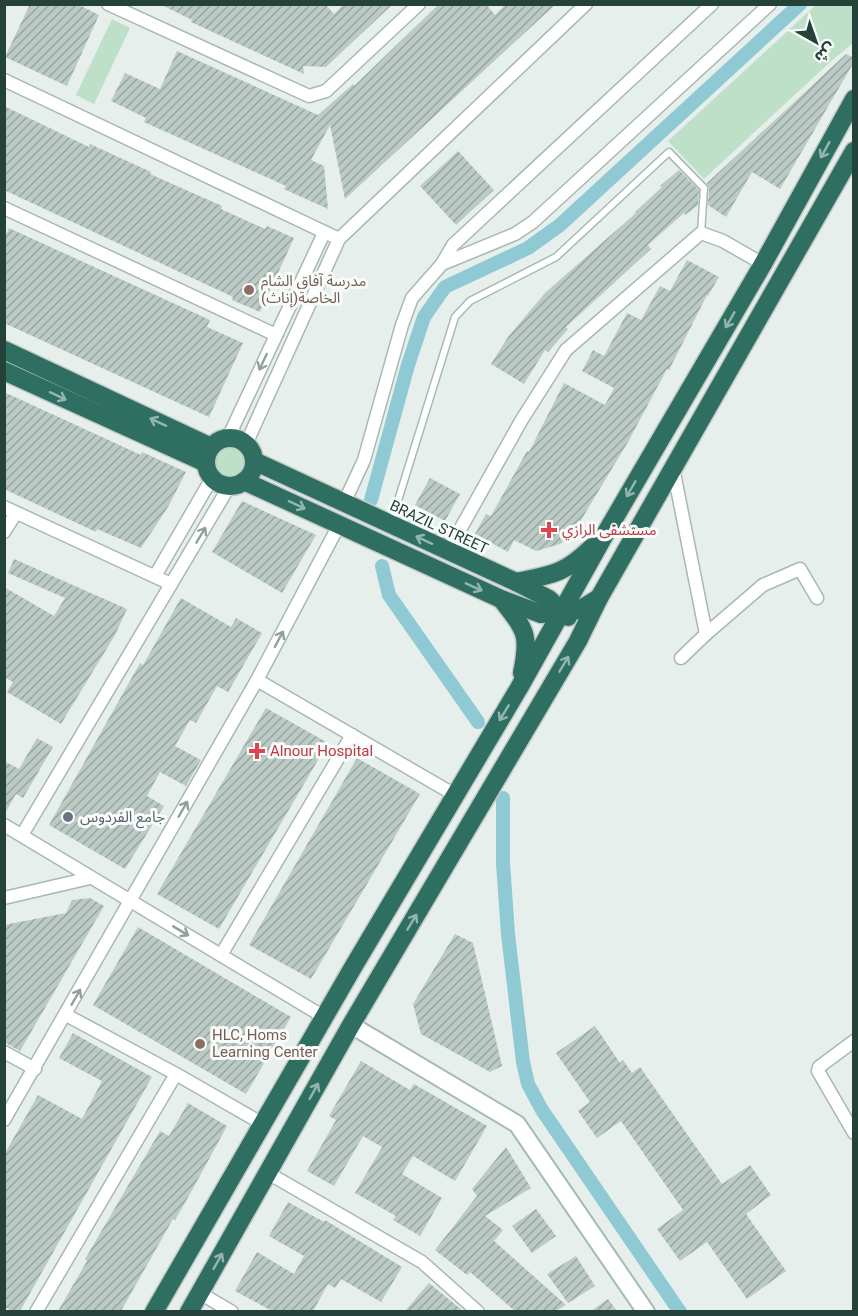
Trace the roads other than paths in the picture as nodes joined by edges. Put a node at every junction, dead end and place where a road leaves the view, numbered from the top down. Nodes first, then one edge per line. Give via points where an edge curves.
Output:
1 (108, 4) edge
2 (419, 4) edge
3 (586, 4) edge
4 (712, 4) edge
5 (770, 4) edge
6 (4, 80) edge
7 (854, 99) edge
8 (854, 151) edge
9 (4, 208) edge
10 (701, 232) junction
11 (324, 233) junction
12 (339, 239) junction
13 (442, 264) junction
14 (763, 264) junction
15 (276, 335) junction
16 (4, 350) edge
17 (4, 371) edge
18 (228, 438) junction
19 (246, 444) junction
20 (254, 461) junction
21 (210, 463) junction
22 (673, 468) junction
23 (237, 483) junction
24 (344, 503) junction
25 (10, 510) edge
26 (390, 524) junction
27 (339, 525) junction
28 (4, 532) edge
29 (604, 536) junction
30 (448, 551) junction
31 (155, 576) junction
32 (516, 582) junction
33 (171, 584) junction
34 (599, 598) junction
35 (818, 598) dead end
36 (501, 599) junction
37 (562, 611) junction
38 (706, 634) junction
39 (578, 641) junction
40 (681, 658) dead end
41 (257, 680) junction
42 (519, 688) junction
43 (352, 735) junction
44 (455, 795) junction
45 (4, 825) edge
46 (22, 835) junction
47 (90, 878) junction
48 (4, 898) edge
49 (131, 901) junction
50 (221, 955) junction
51 (66, 1015) junction
52 (324, 1017) junction
53 (351, 1025) junction
54 (854, 1041) edge
55 (4, 1052) edge
56 (35, 1069) junction
57 (176, 1074) junction
58 (4, 1120) edge
59 (263, 1124) junction
60 (854, 1133) edge
61 (268, 1173) junction
62 (200, 1293) junction
63 (36, 1311) edge
64 (154, 1311) edge
65 (189, 1311) edge
66 (232, 1311) edge
67 (477, 1311) edge
68 (646, 1311) edge

1 - 2 street via 309,96 326,91
3 - 12 street
4 - 13 street via 453,245
5 - 13 street via 533,222 515,234
6 - 11 street
7 -> 14 highway
8 - 22 highway
9 - 15 street
10 - 14 street
10 - 26 lane via 704,188 669,152 556,257 470,301 455,317
10 - 30 street via 566,350
11 - 12 street
11 - 15 street
12 - 19 street
13 - 24 street via 412,298 364,460
14 -> 29 highway
15 -> 18 street
21 -> 16 highway
17 -> 21 highway
18 - 19 highway
18 - 21 highway via 220,440
19 - 20 highway
20 - 23 highway via 250,475
20 - 24 highway, BRAZIL STREET
21 - 23 highway via 219,483
21 - 31 street
22 - 34 highway
22 - 38 street
23 -> 27 highway
33 -> 23 street
24 - 26 highway, BRAZIL STREET
25 - 28 street
25 - 31 street
30 -> 26 highway, BRAZIL STREET
27 -> 36 highway
41 -> 27 street
29 - 32 highway via 574,564 556,574
29 - 37 highway
30 - 32 highway, BRAZIL STREET
31 - 33 street
32 - 37 highway, BRAZIL STREET via 549,599
33 - 46 street
34 - 37 highway via 579,610
34 - 39 highway
35 - 38 street via 800,569 763,585
36 - 37 highway via 541,614
36 - 42 highway via 524,632 527,645
37 - 39 highway via 573,621
37 - 42 highway
38 - 40 street
53 -> 39 highway
41 - 43 street
49 -> 41 street
42 -> 44 highway
43 - 44 street
43 - 50 street
44 - 52 highway
45 - 46 street
46 - 47 street
47 - 48 street
47 - 49 street
49 -> 50 street
51 -> 49 street
50 - 52 street
51 - 56 street
51 - 57 street
52 - 59 highway
61 -> 53 highway
53 - 68 main road via 517,1124
54 - 60 street via 818,1071
55 - 56 street
56 - 58 street
57 - 59 street
57 - 63 street
59 - 64 highway
62 -> 61 highway
61 - 67 street via 422,1263
62 - 65 highway
62 - 66 street

